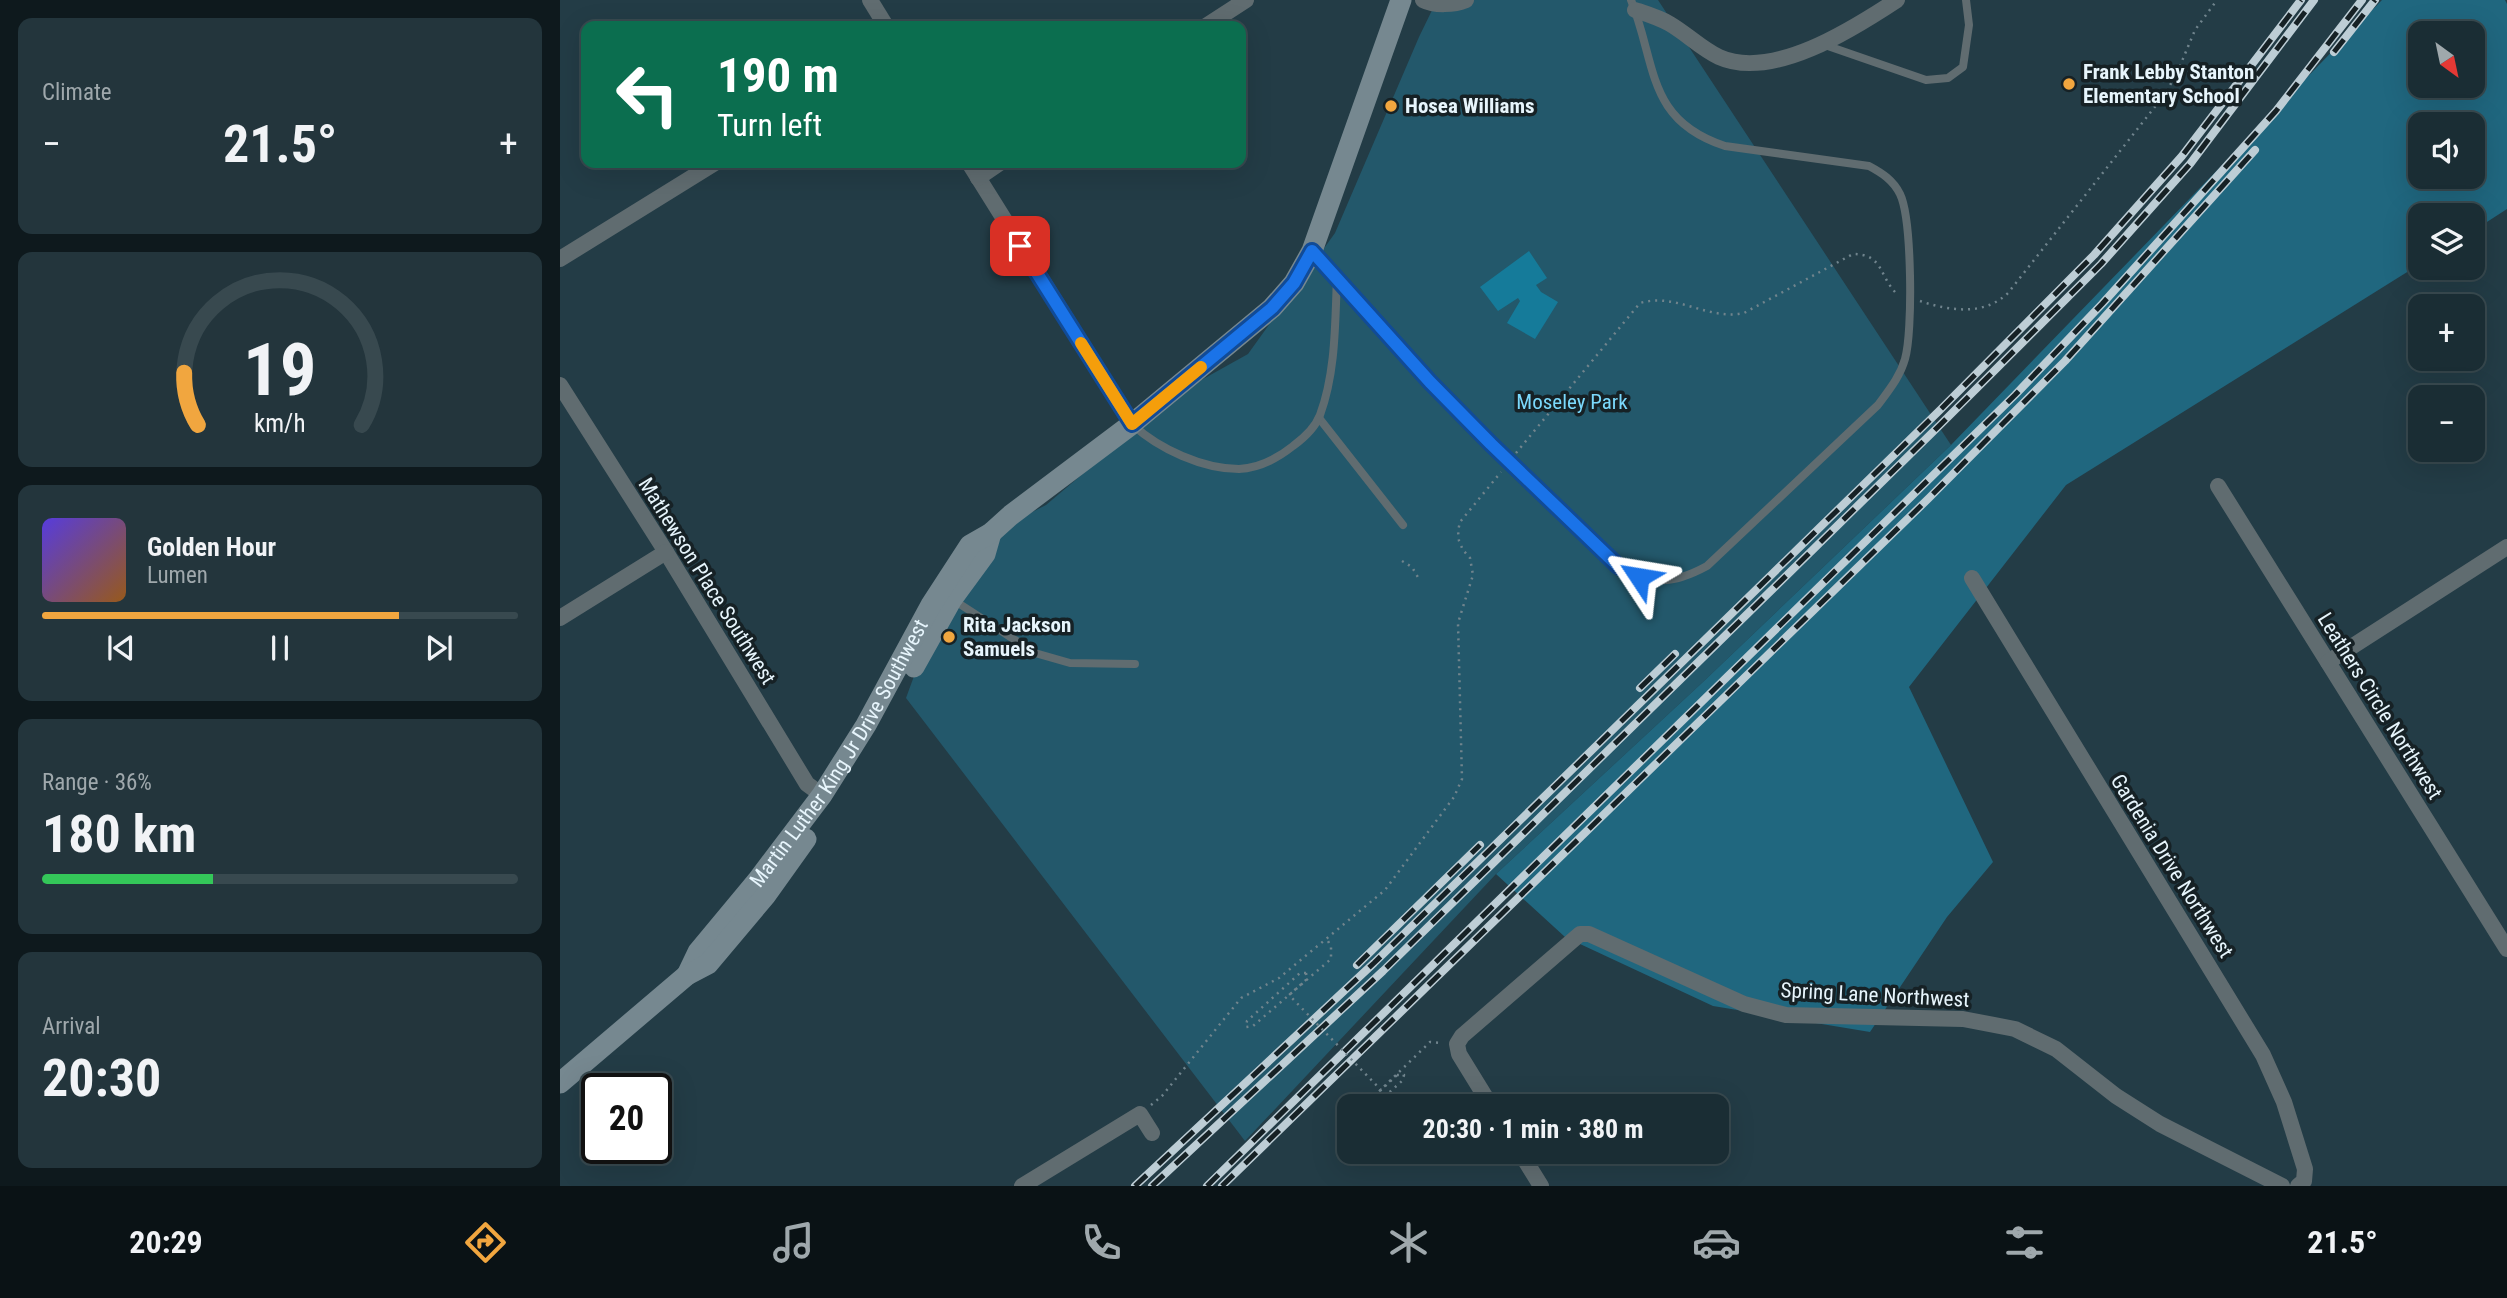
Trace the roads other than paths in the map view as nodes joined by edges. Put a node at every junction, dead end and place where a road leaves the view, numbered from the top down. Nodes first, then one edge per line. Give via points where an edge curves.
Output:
1 (870, 0) edge
2 (1246, 0) edge
3 (1401, 0) edge
4 (1423, 0) edge
5 (1465, 0) edge
6 (1897, 0) edge
7 (1966, 0) edge
8 (1633, 5) edge
9 (883, 21) edge
10 (1214, 21) edge
11 (1820, 43) junction
12 (707, 168) edge
13 (972, 168) edge
14 (993, 168) edge
15 (978, 178) junction
16 (1312, 251) junction
17 (560, 259) edge
18 (1337, 277) junction
19 (560, 385) edge
20 (1319, 418) junction
21 (1132, 424) junction
22 (2218, 486) dead end
23 (1403, 525) dead end
24 (991, 533) junction
25 (2507, 547) edge
26 (666, 552) junction
27 (1972, 578) dead end
28 (952, 599) junction
29 (560, 618) edge
30 (2328, 662) junction
31 (1135, 664) dead end
32 (822, 795) junction
33 (2507, 949) edge
34 (687, 975) junction
35 (560, 1083) edge
36 (1484, 1094) edge
37 (1152, 1133) dead end
38 (1527, 1164) edge
39 (1022, 1186) edge
40 (1541, 1186) edge
41 (2282, 1186) edge
42 (2298, 1186) edge

1 - 9 street
2 - 10 street
3 - 16 main road, Martin Luther King Jr Drive Southwest
4 - 5 street
6 - 11 street
7 - 11 lane via 1969,25 1963,68 1948,78 1926,80
8 - 11 street via 1718,57 1740,63 1764,64
8 - 18 lane via 1658,92 1689,130 1725,146 1869,166 1893,183 1905,211 1909,335 1896,382 1878,405 1707,566 1685,578 1662,581 1639,577 1618,566 1430,382
12 - 17 street
13 - 15 street
14 - 15 street
15 - 21 street
16 - 18 lane
16 - 21 main road, Martin Luther King Jr Drive Southwest via 1294,283 1272,308
18 - 20 lane via 1328,389
19 - 26 street, Mathewson Place Southwest
20 - 21 lane via 1304,438 1284,453 1258,466 1239,469 1186,456 1157,443
20 - 23 lane
21 - 24 main road, Martin Luther King Jr Drive Southwest
22 - 30 street, Leathers Circle Northwest
24 - 28 main road, Martin Luther King Jr Drive Southwest via 985,554
24 - 32 main road, Martin Luther King Jr Drive Southwest via 970,545 940,591
25 - 30 street
26 - 29 street
26 - 32 street, Mathewson Place Southwest via 807,784
27 - 42 street, Gardenia Drive Northwest via 2263,1055 2284,1102 2305,1170
28 - 31 lane via 1035,653 1070,663
28 - 34 main road, Martin Luther King Jr Drive Southwest via 842,790 717,954
30 - 33 street, Leathers Circle Northwest
32 - 34 main road, Martin Luther King Jr Drive Southwest via 698,952
34 - 35 main road, Martin Luther King Jr Drive Southwest
36 - 41 street, Spring Lane Northwest via 1459,1054 1457,1044 1462,1036 1580,934 1589,934 1744,1004 1786,1015 1964,1019 2015,1029 2056,1049 2160,1124
37 - 39 street via 1140,1114
38 - 40 street

